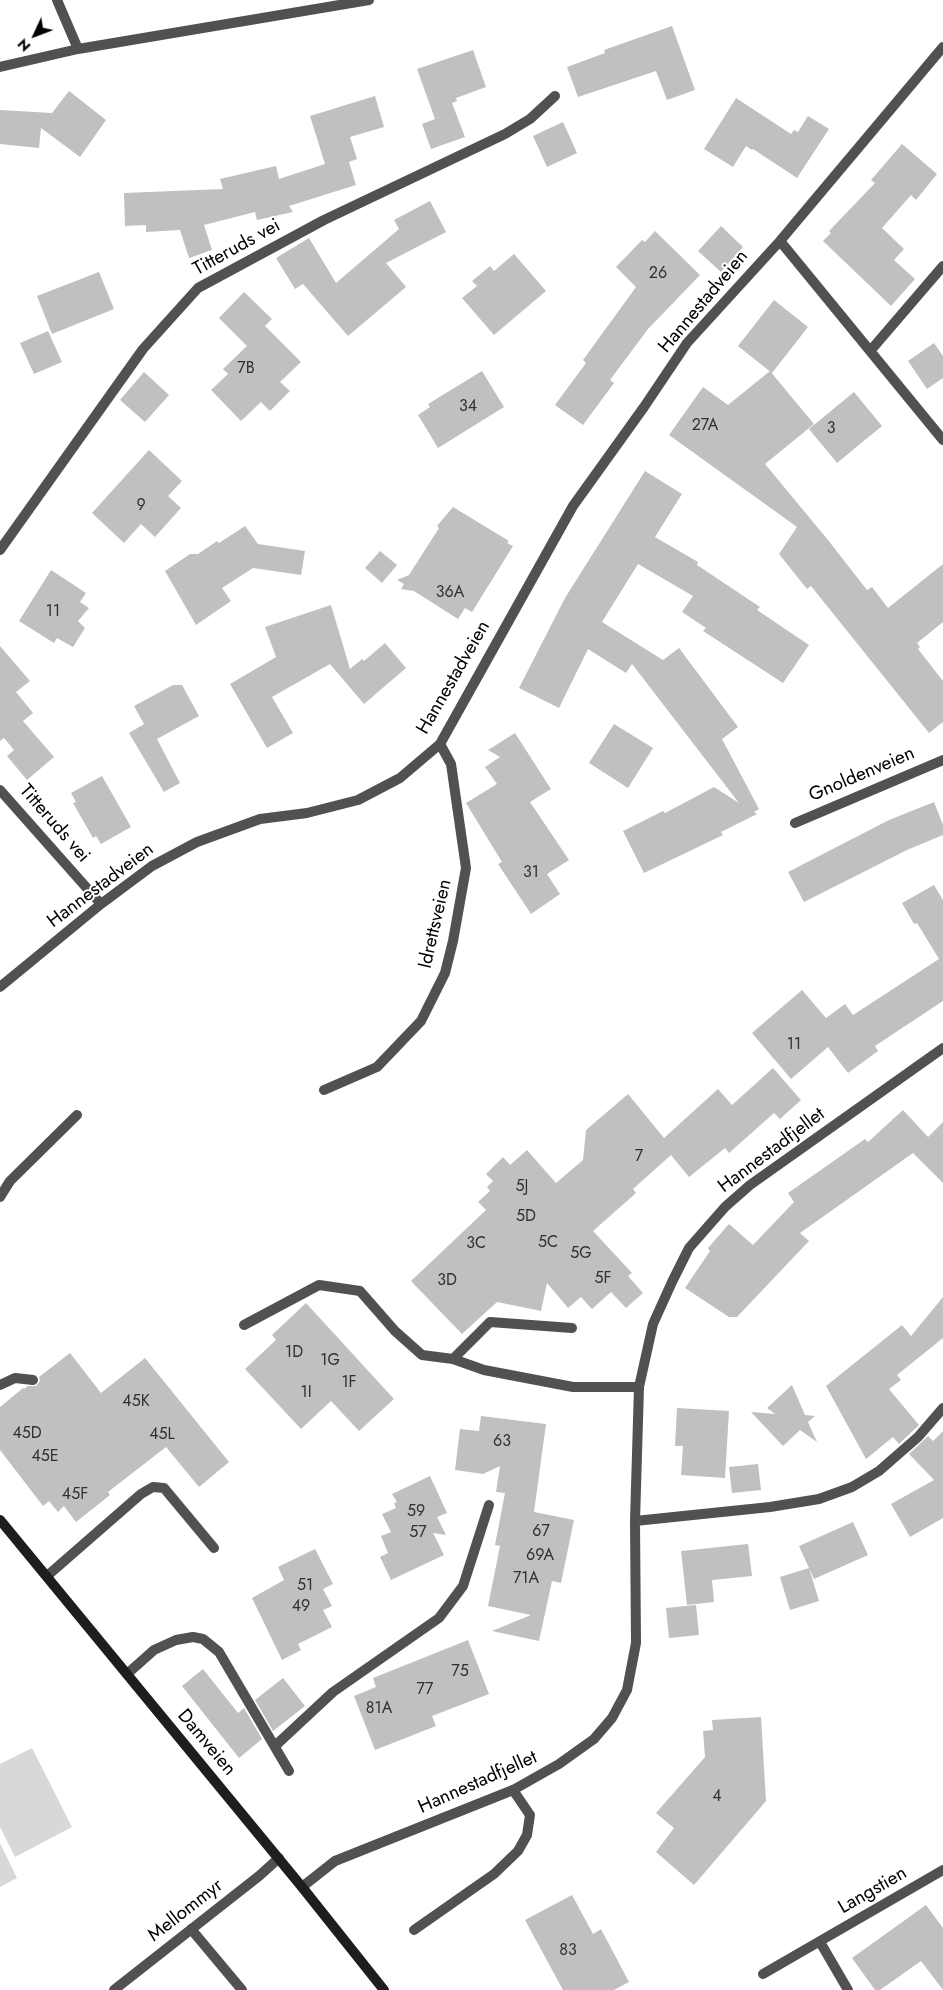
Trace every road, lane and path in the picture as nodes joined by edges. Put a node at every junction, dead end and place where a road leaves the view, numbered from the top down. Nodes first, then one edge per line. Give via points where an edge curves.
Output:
1 (57, 0) edge
2 (369, 0) edge
3 (943, 47) edge
4 (78, 49) junction
5 (0, 67) edge
6 (555, 96) dead end
7 (780, 241) junction
8 (943, 266) edge
9 (871, 350) junction
10 (943, 440) edge
11 (0, 550) edge
12 (440, 744) junction
13 (943, 760) edge
14 (0, 790) edge
15 (795, 823) dead end
16 (101, 904) junction
17 (0, 987) edge
18 (943, 1048) edge
19 (324, 1090) dead end
20 (77, 1115) dead end
21 (0, 1197) edge
22 (244, 1325) dead end
23 (572, 1328) dead end
24 (453, 1359) junction
25 (33, 1380) dead end
26 (0, 1385) edge
27 (639, 1387) junction
28 (943, 1408) edge
29 (489, 1505) dead end
30 (0, 1520) edge
31 (635, 1521) junction
32 (214, 1548) dead end
33 (47, 1576) junction
34 (127, 1674) junction
35 (275, 1746) junction
36 (290, 1772) dead end
37 (513, 1790) junction
38 (279, 1858) junction
39 (943, 1870) edge
40 (302, 1887) junction
41 (191, 1929) junction
42 (414, 1930) dead end
43 (820, 1942) junction
44 (763, 1974) dead end
45 (114, 1990) edge
46 (242, 1990) edge
47 (384, 1990) edge
48 (848, 1990) edge

1 - 4 street
2 - 4 street
3 - 7 street, Hannestadveien
4 - 5 street
6 - 11 street, Titteruds vei via 530,119 505,134 324,220 198,288 143,349
7 - 9 street
7 - 12 street, Hannestadveien via 687,343 572,506
8 - 9 street
9 - 10 street
12 - 16 street, Hannestadveien via 400,778 358,800 307,813 260,819 197,842 152,866
12 - 19 street, Idrettsveien via 451,764 466,868 445,973 421,1020 377,1067
13 - 15 street, Gnoldenveien
14 - 16 street, Titteruds vei
16 - 17 street, Hannestadveien
18 - 27 street, Hannestadfjellet via 750,1185 725,1207 689,1248 672,1282 653,1324
20 - 21 street via 10,1180
22 - 24 street via 319,1285 360,1291 422,1355
23 - 24 street via 490,1322
24 - 27 street via 484,1370 574,1387
25 - 26 street via 15,1378
27 - 31 street, Hannestadfjellet
28 - 31 street via 918,1437 879,1471 852,1487 770,1508
29 - 35 street via 463,1586 438,1618 333,1692
30 - 33 street, Damveien
31 - 37 street, Hannestadfjellet via 636,1643 627,1690 612,1718 594,1739 559,1764
32 - 33 street via 164,1488 153,1487
33 - 34 street, Damveien
34 - 35 street via 154,1650 176,1640 203,1639 219,1652
34 - 38 street, Damveien
35 - 36 street
37 - 40 street, Hannestadfjellet via 335,1861
37 - 42 street via 530,1816 527,1835 518,1851 494,1874
38 - 40 street, Damveien
38 - 41 street, Mellommyr
39 - 43 street, Langstien
40 - 47 street, Damveien
41 - 45 street, Mellommyr
41 - 46 street
43 - 44 street, Langstien
43 - 48 street

